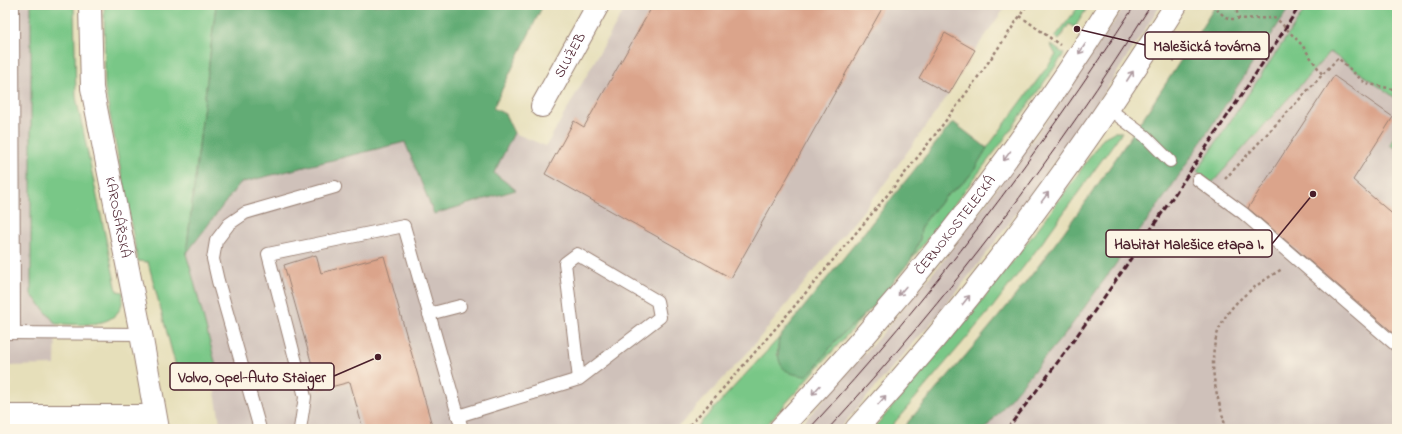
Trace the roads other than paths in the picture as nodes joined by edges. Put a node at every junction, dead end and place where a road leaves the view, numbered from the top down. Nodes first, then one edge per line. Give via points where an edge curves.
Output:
1 (13, 5) edge
2 (90, 5) edge
3 (598, 5) edge
4 (1111, 5) edge
5 (1176, 5) edge
6 (542, 106) dead end
7 (1109, 109) junction
8 (1170, 161) dead end
9 (1198, 180) dead end
10 (335, 187) dead end
11 (460, 306) dead end
12 (429, 314) junction
13 (10, 333) edge
14 (141, 334) junction
15 (1397, 346) edge
16 (579, 379) junction
17 (5, 416) edge
18 (458, 416) junction
19 (156, 422) edge
20 (260, 429) edge
21 (300, 429) edge
22 (462, 429) edge
23 (780, 429) edge
24 (856, 429) edge

1 - 13 lane
2 - 14 main road, KAROSÁŘSKÁ via 92,88
3 - 6 main road, SLUŽEB
4 -> 23 main road, ČERNOKOSTELECKÁ via 1043,106 956,224 873,326
7 -> 5 main road
7 - 8 lane via 1145,136
24 -> 7 main road via 990,270
9 - 15 lane via 1243,213
10 - 20 lane via 245,213 229,224 216,241 213,259 218,281
11 - 12 lane
12 - 18 lane
12 - 21 lane via 404,226 268,254 305,397
13 - 14 lane
14 - 19 main road, KAROSÁŘSKÁ
16 - 16 lane via 660,317 657,301 577,254 565,263
16 - 18 lane
17 - 19 main road
18 - 22 lane

